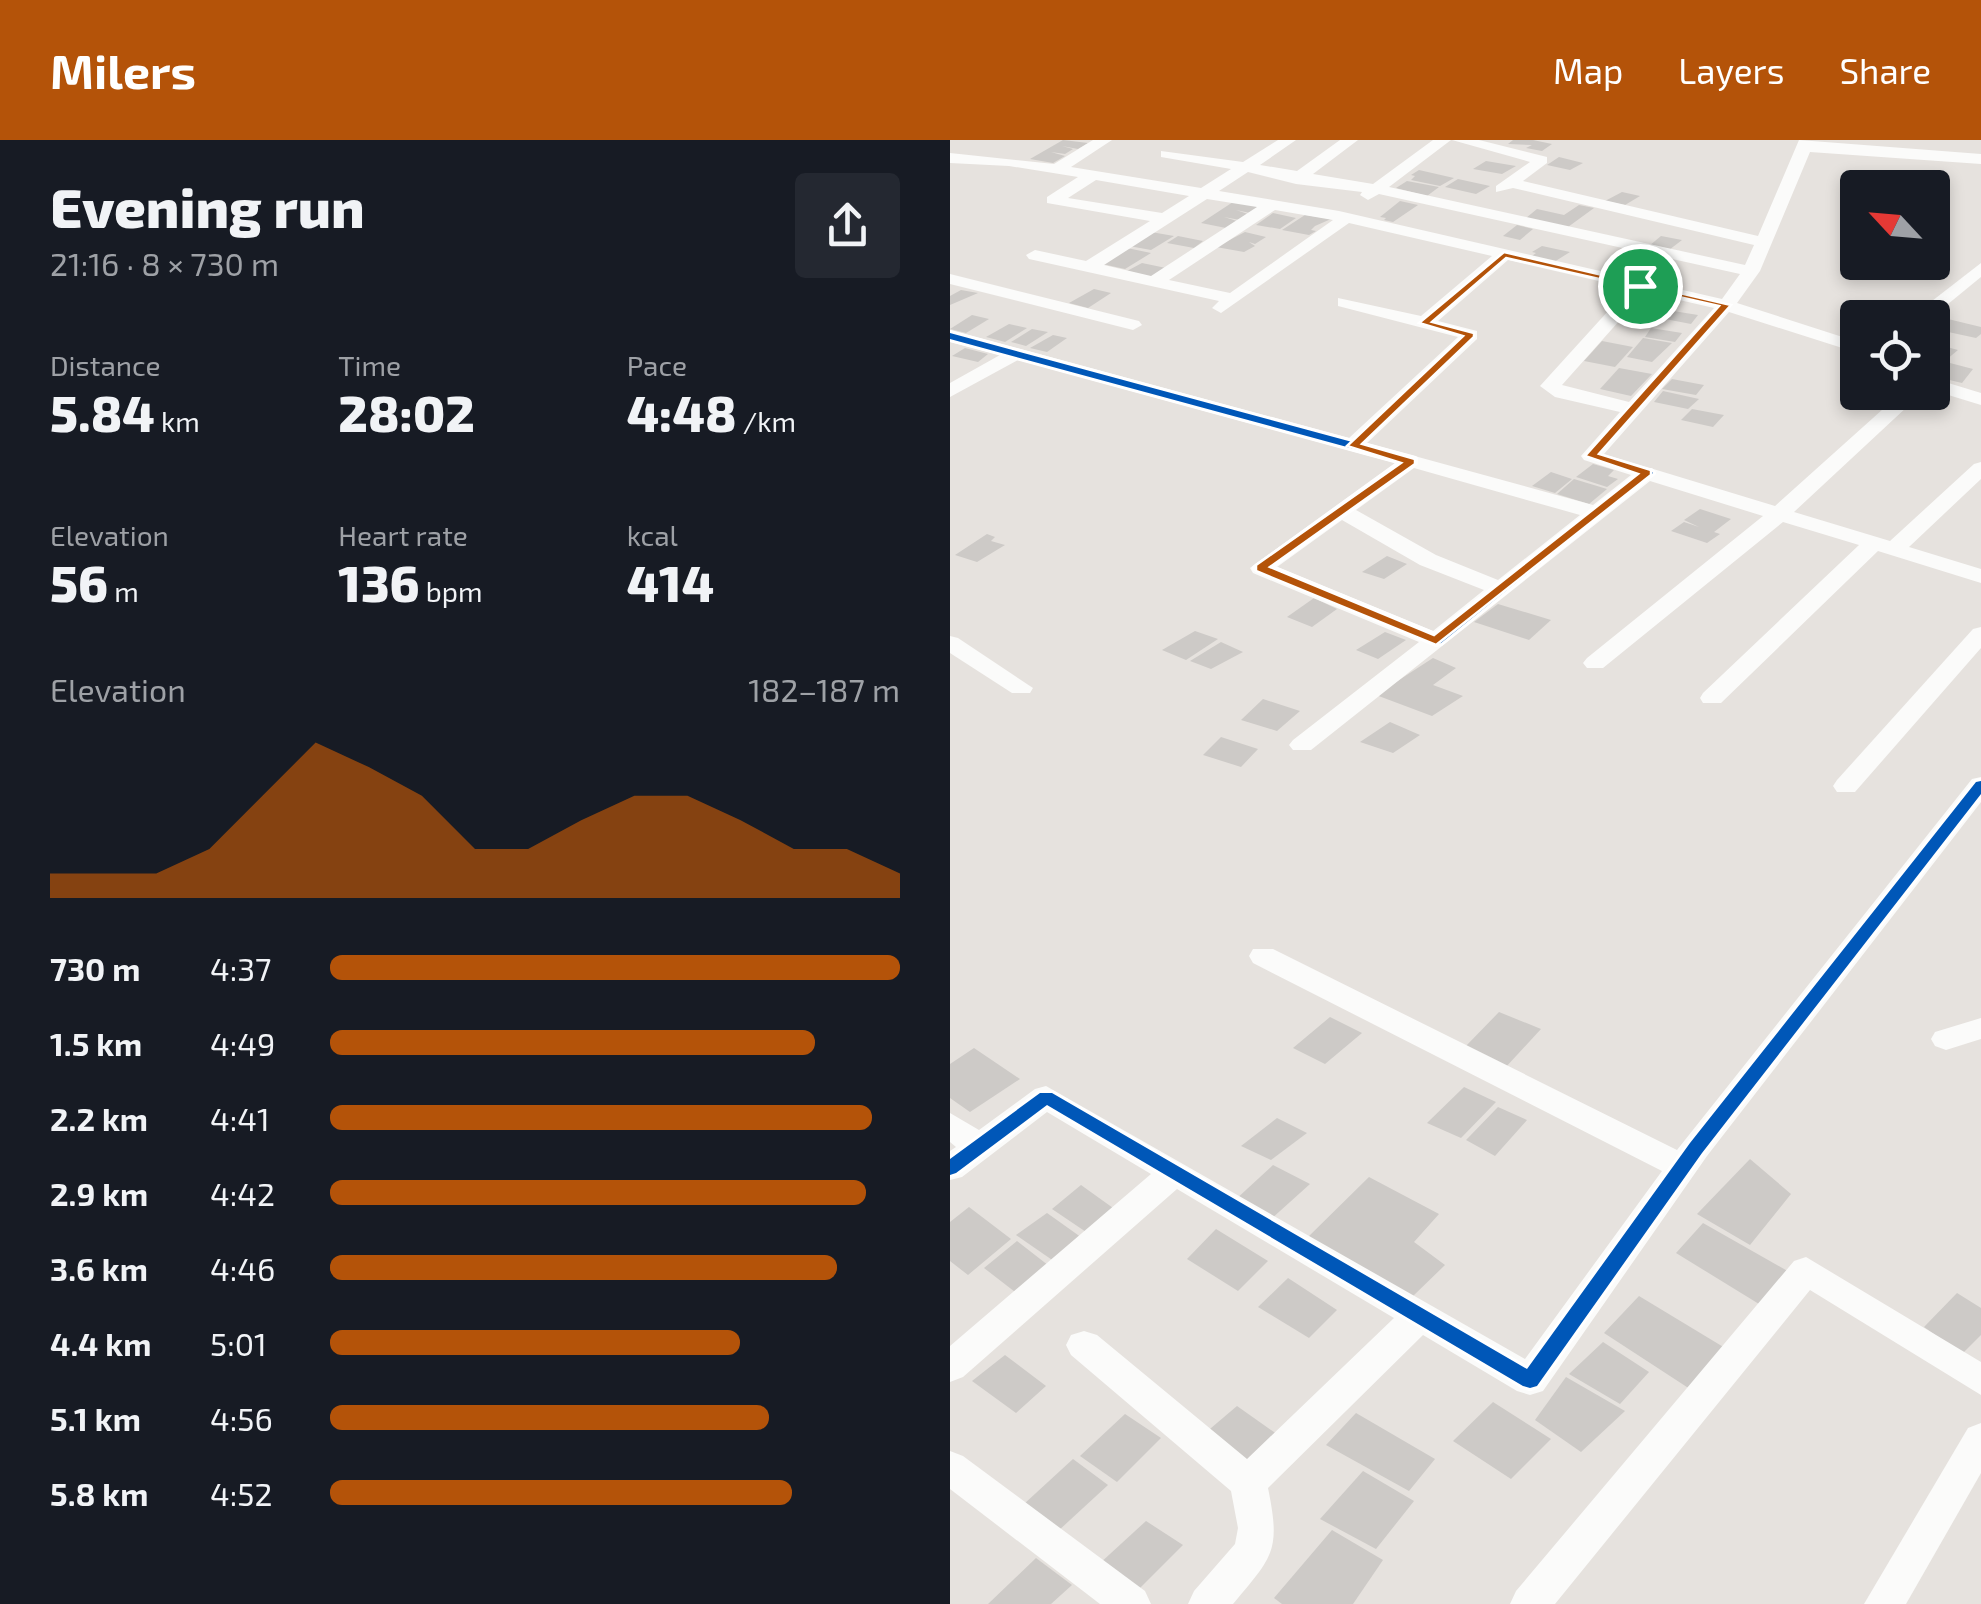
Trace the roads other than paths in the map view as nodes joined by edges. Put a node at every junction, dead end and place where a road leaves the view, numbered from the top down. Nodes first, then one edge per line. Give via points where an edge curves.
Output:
1 (1022, 140) edge
2 (1104, 140) edge
3 (1187, 140) edge
4 (1288, 140) edge
5 (1350, 140) edge
6 (1443, 140) edge
7 (1460, 140) edge
8 (1805, 143) edge
9 (1166, 154) junction
10 (950, 158) edge
11 (1981, 159) edge
12 (1009, 161) junction
13 (1248, 166) junction
14 (1056, 169) junction
15 (1093, 175) junction
16 (1302, 175) junction
17 (1126, 180) junction
18 (1510, 183) junction
19 (1376, 189) junction
20 (1206, 194) junction
21 (1267, 204) junction
22 (1472, 210) junction
23 (1343, 217) junction
24 (1166, 219) junction
25 (1762, 242) junction
26 (1036, 255) dead end
27 (1504, 255) junction
28 (1089, 267) junction
29 (1751, 270) junction
30 (1979, 271) edge
31 (950, 279) edge
32 (1155, 281) junction
33 (1640, 286) junction
34 (1233, 300) junction
35 (1942, 300) edge
36 (1344, 302) dead end
37 (1726, 305) junction
38 (1216, 312) dead end
39 (1424, 323) junction
40 (1133, 325) dead end
41 (950, 336) edge
42 (1840, 342) edge
43 (1017, 353) junction
44 (1950, 389) edge
45 (950, 391) edge
46 (1981, 398) edge
47 (1633, 408) junction
48 (1894, 410) edge
49 (1353, 446) junction
50 (1411, 462) junction
51 (1981, 468) edge
52 (1647, 473) junction
53 (1341, 512) junction
54 (1596, 513) junction
55 (1779, 514) junction
56 (1884, 546) junction
57 (1981, 576) edge
58 (1500, 589) junction
59 (1981, 634) edge
60 (1436, 640) junction
61 (950, 643) edge
62 (1594, 662) dead end
63 (1022, 688) dead end
64 (1712, 698) dead end
65 (1302, 745) dead end
66 (1981, 785) edge
67 (1846, 786) dead end
68 (1263, 956) dead end
69 (1981, 1028) edge
70 (1946, 1039) dead end
71 (950, 1125) edge
72 (978, 1147) junction
73 (950, 1168) edge
74 (1682, 1168) junction
75 (1175, 1172) junction
76 (1420, 1315) junction
77 (1084, 1345) dead end
78 (950, 1367) edge
79 (1981, 1380) edge
80 (1981, 1439) edge
81 (950, 1466) edge
82 (1248, 1483) junction
83 (1131, 1604) edge
84 (1208, 1604) edge
85 (1530, 1604) edge
86 (1884, 1604) edge

1 - 12 street
2 - 14 street
3 - 9 street
4 - 13 street
5 - 16 street
6 - 19 street
7 - 18 street via 1542,160
8 - 11 street
8 - 25 street
9 - 13 street
9 - 17 street
10 - 12 street
12 - 14 street
13 - 16 street
13 - 20 street
14 - 15 street
15 - 17 street
15 - 24 street via 1053,200
16 - 19 street
16 - 21 street
17 - 20 street
18 - 22 street
18 - 25 street
19 - 22 street
19 - 23 street
20 - 21 street
20 - 24 street
21 - 23 street
21 - 32 street
22 - 29 street
23 - 27 street
23 - 34 street
24 - 28 street
25 - 29 street
26 - 28 street
27 - 33 street
27 - 39 street
28 - 32 street
29 - 37 street
30 - 35 street
31 - 40 street
32 - 34 street
33 - 37 street
33 - 47 street via 1550,386
34 - 38 street
36 - 39 street
37 - 42 street
37 - 47 street
39 - 49 street via 1470,335
41 - 43 street
43 - 45 street
43 - 49 street
44 - 46 street
47 - 52 street via 1591,456
48 - 55 street
49 - 50 street
50 - 53 street
50 - 54 street
51 - 56 street
52 - 54 street
52 - 55 street
53 - 58 street via 1428,560
53 - 60 street via 1261,568
54 - 58 street
55 - 56 street
55 - 62 street
56 - 57 street
56 - 64 street
58 - 60 street
59 - 67 street
60 - 65 street
61 - 63 street
66 - 74 street
68 - 74 street
69 - 70 street
71 - 72 street
72 - 73 street
72 - 75 street via 1046,1097
74 - 76 street via 1530,1380
75 - 76 street
75 - 78 street
76 - 82 street
77 - 82 street
79 - 85 street via 1806,1270
80 - 86 street
81 - 83 street
82 - 84 street via 1258,1528 1252,1551

